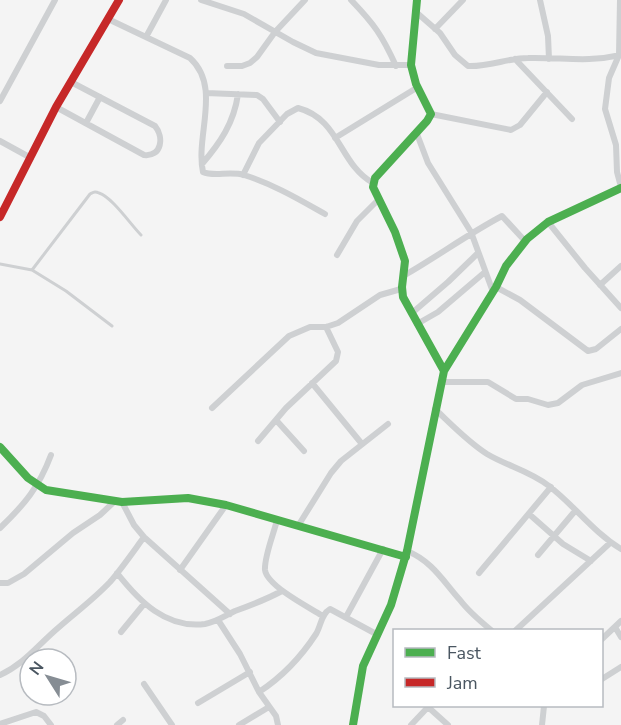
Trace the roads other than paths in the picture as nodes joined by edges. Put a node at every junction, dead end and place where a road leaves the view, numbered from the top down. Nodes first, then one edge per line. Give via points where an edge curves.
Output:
1 (55, 0) edge
2 (119, 0) edge
3 (166, 0) edge
4 (201, 0) edge
5 (305, 0) edge
6 (351, 0) edge
7 (417, 0) edge
8 (463, 0) edge
9 (540, 0) edge
10 (620, 0) edge
11 (416, 12) junction
12 (108, 20) junction
13 (620, 27) edge
14 (435, 29) junction
15 (275, 32) junction
16 (146, 38) junction
17 (620, 55) edge
18 (549, 58) junction
19 (515, 59) junction
20 (411, 65) junction
21 (227, 66) dead end
22 (396, 66) junction
23 (71, 82) junction
24 (418, 87) junction
25 (547, 92) junction
26 (206, 93) junction
27 (238, 94) junction
28 (100, 97) junction
29 (0, 101) edge
30 (56, 107) junction
31 (431, 114) junction
32 (572, 119) dead end
33 (280, 122) junction
34 (86, 123) junction
35 (417, 134) junction
36 (335, 138) junction
37 (0, 141) edge
38 (31, 158) junction
39 (202, 165) junction
40 (243, 175) junction
41 (373, 183) junction
42 (621, 187) edge
43 (379, 200) junction
44 (325, 214) dead end
45 (0, 217) edge
46 (548, 222) junction
47 (471, 232) junction
48 (141, 236) dead end
49 (525, 242) junction
50 (478, 253) junction
51 (337, 255) dead end
52 (0, 264) edge
53 (621, 266) edge
54 (32, 270) junction
55 (485, 272) junction
56 (405, 274) junction
57 (600, 285) junction
58 (400, 289) junction
59 (495, 290) junction
60 (621, 308) edge
61 (412, 313) junction
62 (417, 324) junction
63 (112, 326) dead end
64 (326, 327) junction
65 (621, 329) edge
66 (444, 371) junction
67 (621, 373) edge
68 (441, 382) junction
69 (312, 383) junction
70 (212, 408) dead end
71 (435, 409) junction
72 (276, 420) junction
73 (388, 424) dead end
74 (258, 441) dead end
75 (362, 444) junction
76 (0, 447) edge
77 (304, 451) dead end
78 (51, 455) dead end
79 (38, 486) junction
80 (551, 487) junction
81 (118, 501) junction
82 (226, 505) junction
83 (575, 511) junction
84 (529, 514) junction
85 (277, 520) junction
86 (298, 526) junction
87 (0, 528) edge
88 (144, 537) junction
89 (554, 537) junction
90 (610, 543) junction
91 (383, 549) junction
92 (621, 549) edge
93 (407, 554) junction
94 (538, 555) dead end
95 (591, 561) junction
96 (180, 570) junction
97 (117, 573) junction
98 (479, 573) dead end
99 (0, 583) edge
100 (282, 591) junction
101 (144, 604) junction
102 (230, 614) junction
103 (323, 616) junction
104 (345, 617) junction
105 (218, 620) junction
106 (621, 621) edge
107 (615, 627) junction
108 (487, 629) edge
109 (517, 629) edge
110 (121, 632) dead end
111 (378, 635) junction
112 (621, 636) edge
113 (603, 638) edge
114 (621, 667) edge
115 (250, 672) junction
116 (0, 675) edge
117 (603, 678) edge
118 (144, 684) dead end
119 (259, 692) junction
120 (198, 703) dead end
121 (269, 707) junction
122 (427, 707) edge
123 (429, 707) edge
124 (544, 707) edge
125 (0, 724) edge
126 (51, 725) edge
127 (172, 725) edge
128 (240, 725) edge
129 (278, 725) edge
130 (353, 725) edge
131 (411, 725) edge
132 (448, 725) edge
133 (542, 725) edge

1 - 29 street
2 - 12 street
3 - 16 street
4 - 15 street via 244,14
5 - 15 street
6 - 22 street via 384,38
7 - 11 street
8 - 14 street
9 - 18 street
10 - 13 street
11 - 14 street
11 - 20 street
12 - 16 street
12 - 23 street
13 - 17 street
14 - 19 street via 468,66
15 - 21 street via 250,63
15 - 22 street via 316,53
16 - 26 street via 198,65
17 - 18 street via 594,60
17 - 42 street via 609,78 606,109 616,145
18 - 19 street
19 - 25 street
20 - 22 street
20 - 24 street
23 - 28 street
23 - 30 street
24 - 31 street
24 - 36 street
25 - 31 street via 520,125 511,130
25 - 32 street
26 - 27 street
26 - 39 street
27 - 33 street via 256,95
27 - 39 street via 231,123
28 - 34 street
28 - 34 street via 155,126 160,136 156,153 144,155
30 - 34 street
30 - 38 street
31 - 35 street
33 - 36 street via 293,109 307,111 322,119
33 - 40 street via 254,150
35 - 41 street
35 - 47 street via 428,163
36 - 41 street via 359,172
37 - 38 street
38 - 45 street
39 - 40 street via 206,174
40 - 44 street
41 - 43 street
42 - 46 street
43 - 51 street via 357,221
43 - 56 street via 401,248
46 - 49 street
46 - 57 street
47 - 49 street via 502,216
47 - 50 street
47 - 56 street
48 - 54 lane via 102,194 94,192
49 - 59 street
50 - 55 street
50 - 61 street
52 - 54 lane
53 - 57 street
54 - 63 lane
55 - 59 street
55 - 62 street via 438,312
56 - 58 street
57 - 60 street
58 - 61 street
58 - 64 street via 380,295
59 - 65 street via 520,300 588,351
59 - 66 street
61 - 62 street
62 - 66 street
64 - 69 street via 338,357
64 - 70 street via 310,327 289,336
66 - 68 street
67 - 68 street via 582,385 558,403 548,405 513,398 488,382
68 - 71 street
69 - 72 street
69 - 75 street
71 - 80 street via 478,448
71 - 93 street
72 - 74 street
72 - 77 street
73 - 75 street
75 - 86 street via 331,472
76 - 79 street
78 - 79 street
79 - 81 street
79 - 87 street
80 - 83 street
80 - 84 street
81 - 82 street via 188,498
81 - 88 street
81 - 99 street via 24,574
82 - 85 street
82 - 96 street
83 - 89 street
83 - 90 street
84 - 89 street
84 - 98 street
85 - 86 street
85 - 100 street via 265,568 267,577
86 - 91 street
88 - 96 street
88 - 97 street
89 - 94 street
89 - 95 street
90 - 92 street
90 - 95 street
91 - 93 street
91 - 104 street
93 - 108 street via 421,557 434,567
93 - 111 street
95 - 109 street
96 - 102 street
97 - 101 street
97 - 116 street via 30,656
100 - 102 street
100 - 103 street
101 - 105 street via 176,620 206,624
101 - 110 street
102 - 105 street
103 - 104 street via 330,609
103 - 119 street via 317,632 293,663
104 - 111 street
105 - 115 street
106 - 107 street
107 - 112 street
107 - 113 street
111 - 130 street via 363,666
114 - 117 street
115 - 119 street
115 - 120 street
118 - 127 street
119 - 121 street
121 - 128 street
121 - 129 street
122 - 131 street
123 - 132 street
124 - 133 street
125 - 126 street via 36,712

